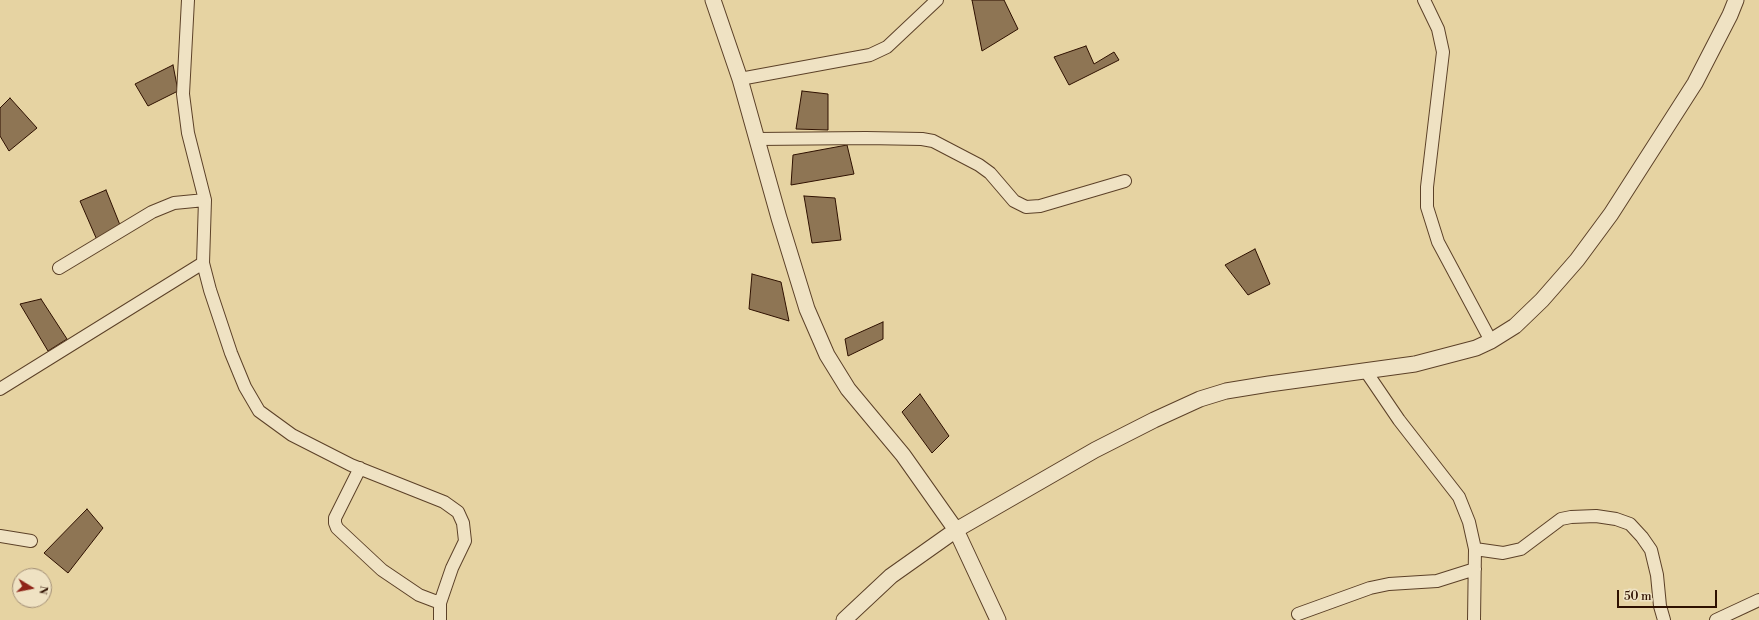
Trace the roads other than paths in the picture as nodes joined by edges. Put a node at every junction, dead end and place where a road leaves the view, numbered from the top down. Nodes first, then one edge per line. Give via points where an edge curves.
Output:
1 (188, 0) edge
2 (713, 0) edge
3 (937, 0) edge
4 (1424, 0) edge
5 (1736, 0) edge
6 (740, 80) junction
7 (757, 139) junction
8 (1125, 181) dead end
9 (205, 200) junction
10 (203, 262) junction
11 (59, 268) dead end
12 (1491, 342) junction
13 (1365, 370) junction
14 (0, 389) edge
15 (360, 468) junction
16 (956, 530) junction
17 (0, 536) edge
18 (31, 541) dead end
19 (1475, 549) junction
20 (1475, 569) junction
21 (1759, 600) edge
22 (440, 603) junction
23 (1298, 614) dead end
24 (440, 620) edge
25 (844, 620) edge
26 (998, 620) edge
27 (1474, 620) edge
28 (1664, 620) edge
29 (1716, 620) edge

1 - 9 street via 183,94 188,133
2 - 6 street
3 - 6 street via 887,47 870,55
4 - 12 street via 1438,29 1443,52 1427,187 1427,207 1438,242
5 - 12 street via 1695,83 1611,214 1577,260 1542,300 1515,326
6 - 7 street
7 - 8 street via 882,138 933,141 979,165 990,173 1014,201 1026,206 1040,206
7 - 16 street via 807,309 827,355 848,389 903,455
9 - 10 street
9 - 11 street via 174,203 152,212
10 - 14 street
10 - 15 street via 231,352 245,387 260,411 292,436
12 - 13 street via 1415,364
13 - 16 street via 1226,391 1200,399 1095,450
13 - 19 street via 1399,420 1459,497 1469,522
15 - 22 street via 334,523 382,570 419,595
15 - 22 street via 444,502 458,512 463,523 465,541
16 - 25 street via 892,576
16 - 26 street
17 - 18 street
19 - 20 street
19 - 28 street via 1503,553 1521,549 1561,519 1571,517 1596,516 1630,524 1650,550
20 - 23 street via 1437,581 1389,584 1370,588
20 - 27 street
21 - 29 street
22 - 24 street

